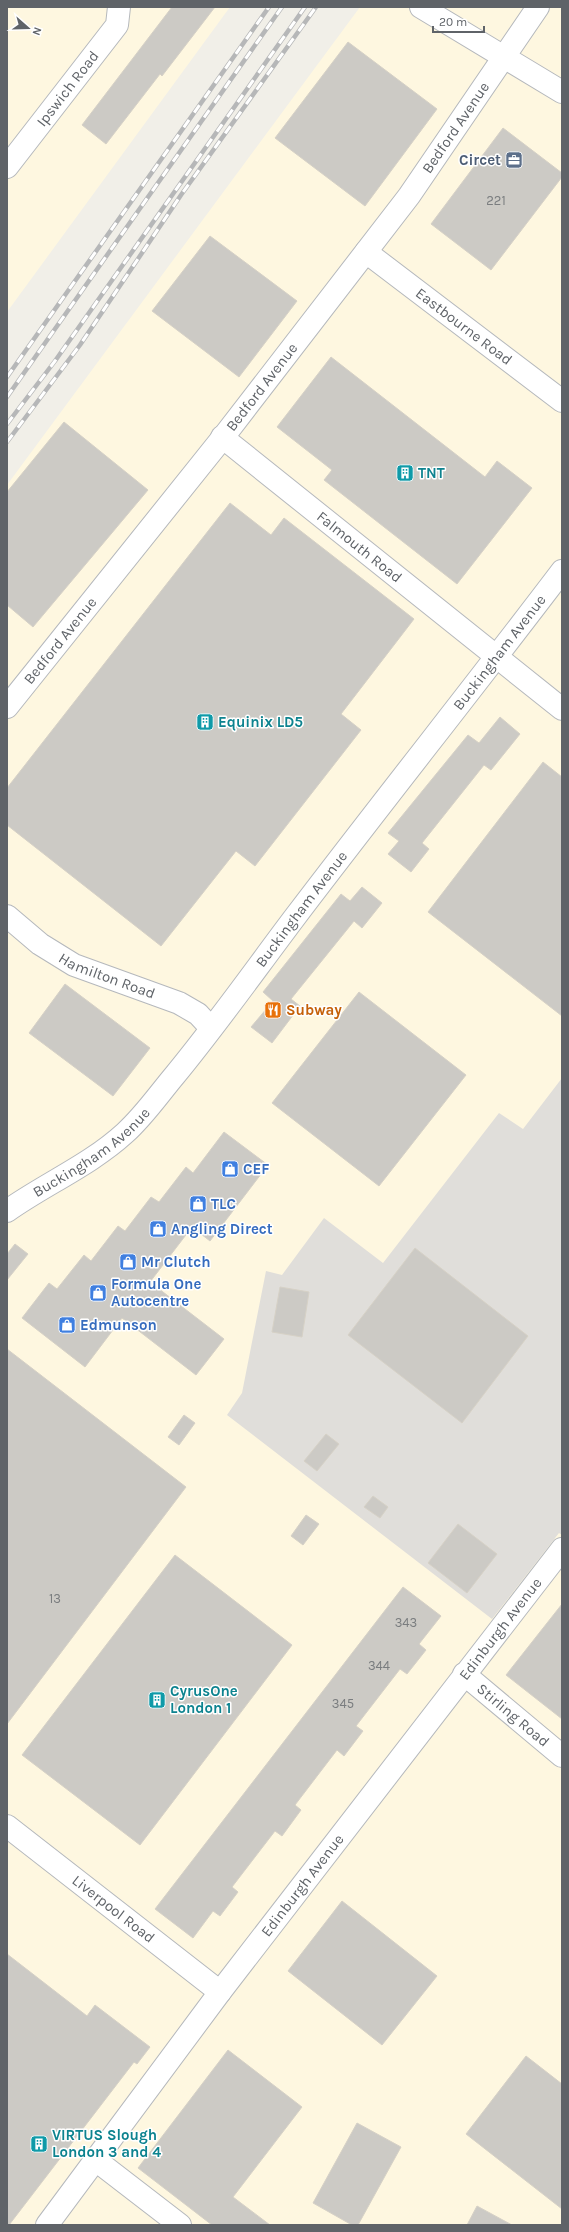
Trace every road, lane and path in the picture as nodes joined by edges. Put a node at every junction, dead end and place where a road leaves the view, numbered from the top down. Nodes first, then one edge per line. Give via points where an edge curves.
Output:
1 (119, 7) edge
2 (421, 7) edge
3 (538, 7) edge
4 (503, 58) junction
5 (562, 92) edge
6 (7, 167) edge
7 (366, 252) junction
8 (562, 401) edge
9 (222, 437) junction
10 (562, 570) edge
11 (498, 656) junction
12 (7, 707) edge
13 (562, 709) edge
14 (7, 916) edge
15 (211, 1028) junction
16 (7, 1211) edge
17 (562, 1549) edge
18 (464, 1674) junction
19 (562, 1756) edge
20 (7, 1826) edge
21 (220, 1992) junction
22 (97, 2161) junction
23 (48, 2225) edge
24 (180, 2225) edge

1 - 6 street, Ipswich Road via 117,25
2 - 4 street
3 - 4 street, Bedford Avenue
4 - 5 street
4 - 7 street, Bedford Avenue via 413,189
7 - 8 street, Eastbourne Road
7 - 9 street, Bedford Avenue
9 - 11 street, Falmouth Road
9 - 12 street, Bedford Avenue
10 - 11 street, Buckingham Avenue
11 - 13 street, Falmouth Road
11 - 15 street, Buckingham Avenue via 358,834
14 - 15 street, Hamilton Road via 40,944 74,965 179,1004 198,1014
15 - 16 street, Buckingham Avenue via 146,1110 113,1144
17 - 18 street, Edinburgh Avenue
18 - 19 street, Stirling Road
18 - 21 street, Edinburgh Avenue
20 - 21 street, Liverpool Road
21 - 22 street, Edinburgh Avenue
22 - 23 street, Edinburgh Avenue
22 - 24 street

